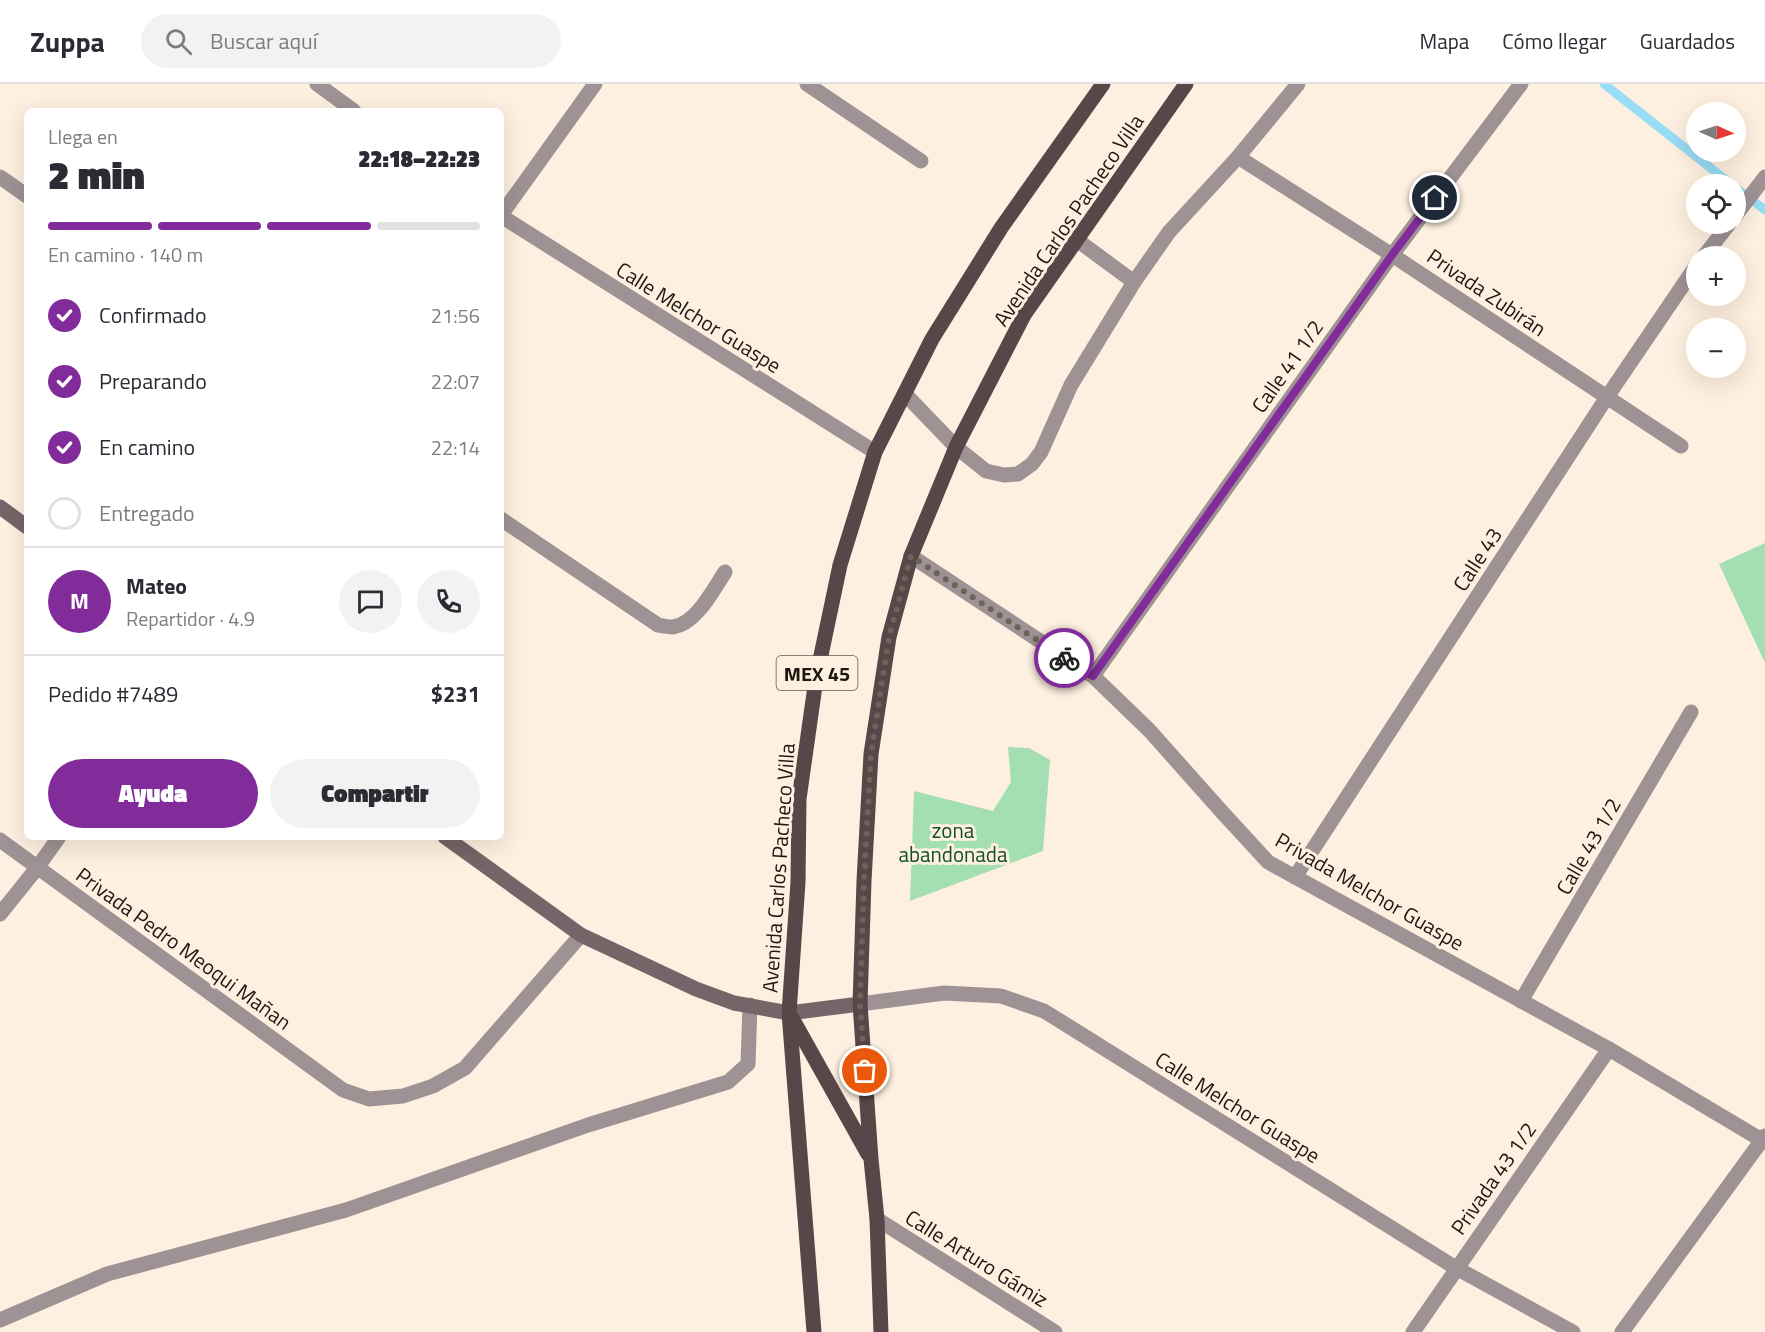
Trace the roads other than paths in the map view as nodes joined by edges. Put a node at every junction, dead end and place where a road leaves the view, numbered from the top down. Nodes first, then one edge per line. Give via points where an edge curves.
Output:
1 (317, 84) edge
2 (595, 84) edge
3 (807, 84) edge
4 (1103, 84) edge
5 (1186, 84) edge
6 (1298, 84) edge
7 (1521, 85) edge
8 (350, 108) edge
9 (1238, 157) junction
10 (921, 161) dead end
11 (0, 177) edge
12 (1765, 177) edge
13 (24, 194) edge
14 (1746, 202) edge
15 (504, 212) edge
16 (504, 218) edge
17 (1721, 234) edge
18 (1077, 240) junction
19 (1712, 246) edge
20 (1392, 255) junction
21 (1686, 280) edge
22 (1134, 282) junction
23 (905, 394) junction
24 (1607, 397) junction
25 (1681, 446) dead end
26 (956, 447) junction
27 (875, 453) junction
28 (0, 507) edge
29 (504, 521) edge
30 (24, 526) edge
31 (911, 556) junction
32 (725, 572) dead end
33 (1093, 676) junction
34 (1691, 712) dead end
35 (0, 840) edge
36 (56, 840) edge
37 (449, 840) edge
38 (37, 868) junction
39 (1295, 877) junction
40 (0, 914) edge
41 (580, 935) junction
42 (1521, 1001) junction
43 (860, 1004) junction
44 (750, 1005) junction
45 (789, 1013) junction
46 (1609, 1049) junction
47 (1764, 1140) edge
48 (871, 1159) junction
49 (877, 1219) junction
50 (1456, 1268) junction
51 (0, 1320) edge
52 (814, 1332) edge
53 (881, 1332) edge
54 (1055, 1332) edge
55 (1413, 1332) edge
56 (1573, 1332) edge
57 (1622, 1332) edge

1 - 8 street
2 - 15 street
3 - 10 street
4 - 23 main road, Avenida Carlos Pacheco Villa / MEX 45 via 1001,228 932,339
5 - 18 main road, Avenida Carlos Pacheco Villa / MEX 45
6 - 9 street
7 - 20 street, Calle 41 1/2
9 - 20 street, Privada Zubirán
9 - 22 street via 1169,232
11 - 13 street
12 - 14 street
16 - 27 street, Calle Melchor Guaspe
17 - 19 street
18 - 22 street
18 - 26 main road, Avenida Carlos Pacheco Villa / MEX 45 via 1024,315
20 - 24 street, Privada Zubirán
20 - 33 street, Calle 41 1/2
21 - 24 street, Calle 43
22 - 26 street via 1071,386 1032,464 1018,474 1004,476 986,471
23 - 26 street
23 - 27 main road, Avenida Carlos Pacheco Villa / MEX 45
24 - 25 street, Privada Zubirán
24 - 39 street, Calle 43
26 - 31 main road, Avenida Carlos Pacheco Villa / MEX 45
27 - 45 main road, Avenida Carlos Pacheco Villa / MEX 45 via 840,565 816,679 799,799
28 - 30 main road
29 - 32 street via 658,625 672,627 695,615
31 - 33 street, Privada Melchor Guaspe
31 - 43 main road, Avenida Carlos Pacheco Villa / MEX 45 via 889,637 871,754
33 - 39 street, Privada Melchor Guaspe via 1149,729 1268,862
34 - 42 street, Calle 43 1/2
35 - 38 street, Privada Pedro Meoqui Mañan
36 - 38 street
37 - 41 main road
38 - 40 street
38 - 41 street, Privada Pedro Meoqui Mañan via 343,1090 369,1099 403,1096 433,1086 465,1068
39 - 42 street, Privada Melchor Guaspe
41 - 44 main road via 696,989
42 - 46 street, Privada Melchor Guaspe
43 - 45 main road
43 - 48 main road, Avenida Carlos Pacheco Villa / MEX 45
43 - 50 street, Calle Melchor Guaspe via 944,993 1001,996 1044,1011
44 - 45 main road
44 - 51 street via 748,1064 728,1082 577,1129 346,1210 107,1274
45 - 48 main road
45 - 52 main road, Avenida Carlos Pacheco Villa / MEX 45
46 - 47 street, Privada Melchor Guaspe
46 - 50 street, Privada 43 1/2
47 - 57 street
48 - 49 main road, Avenida Carlos Pacheco Villa / MEX 45
49 - 53 main road, Avenida Carlos Pacheco Villa / MEX 45
49 - 54 street, Calle Arturo Gámiz
50 - 55 street, Privada 43 1/2
50 - 56 street, Calle Melchor Guaspe

